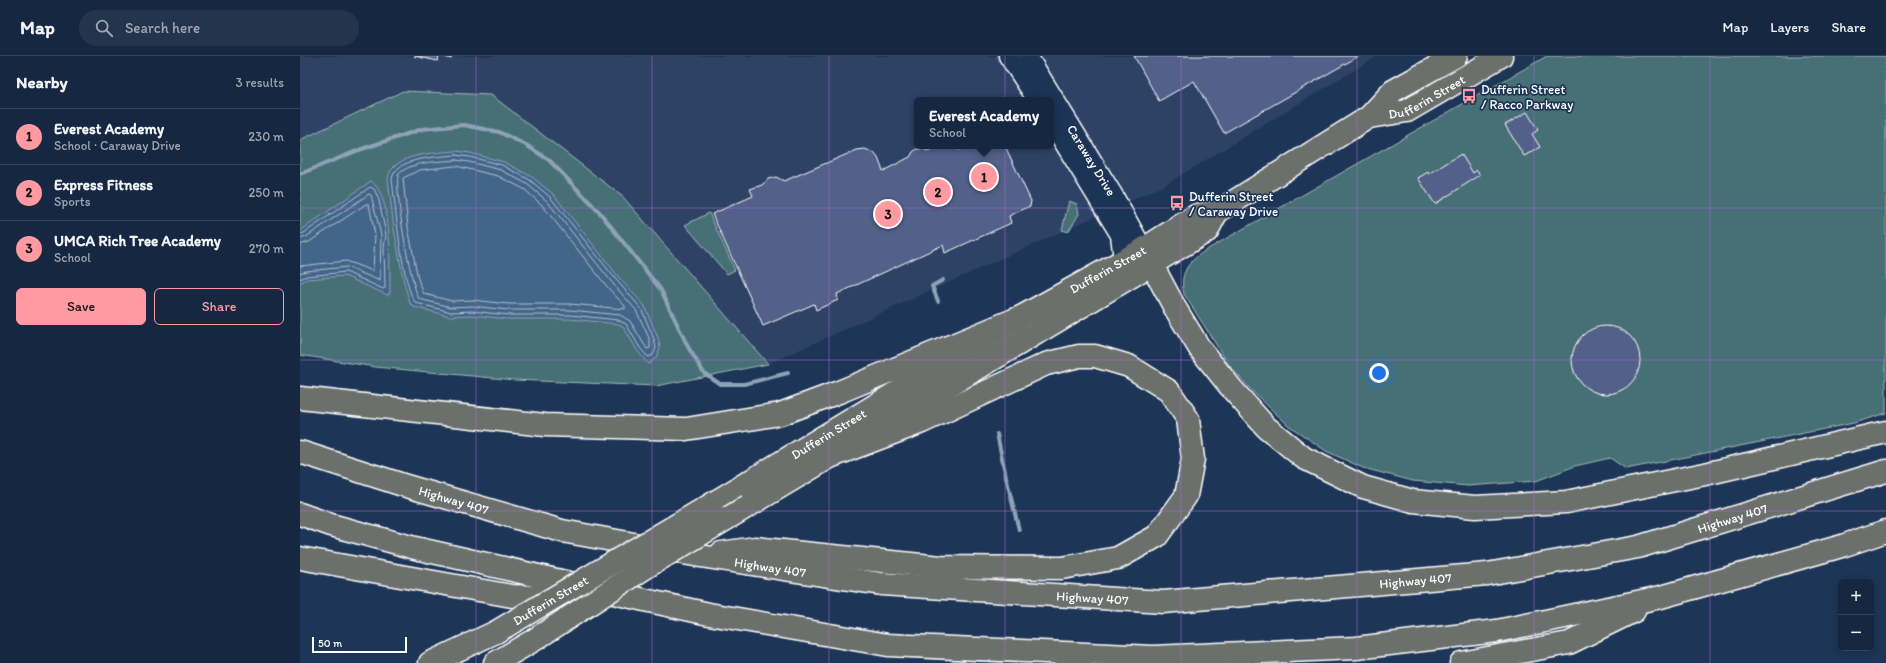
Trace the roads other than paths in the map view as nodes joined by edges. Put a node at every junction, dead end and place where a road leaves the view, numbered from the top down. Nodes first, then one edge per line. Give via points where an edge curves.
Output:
1 (1008, 56) edge
2 (1028, 56) edge
3 (1456, 56) edge
4 (1498, 57) edge
5 (1035, 97) edge
6 (1053, 97) edge
7 (1054, 98) edge
8 (1369, 117) junction
9 (1054, 127) edge
10 (1147, 257) junction
11 (1123, 260) junction
12 (1021, 317) junction
13 (300, 398) edge
14 (1886, 432) edge
15 (300, 452) edge
16 (827, 458) junction
17 (1886, 471) edge
18 (300, 514) edge
19 (1886, 531) edge
20 (700, 556) junction
21 (300, 558) edge
22 (1661, 597) junction
23 (649, 601) junction
24 (496, 632) junction
25 (430, 663) edge
26 (443, 663) edge
27 (495, 663) edge
28 (1461, 663) edge

1 - 5 street
2 - 6 street, Caraway Drive
3 - 8 main road, Dufferin Street via 1393,91
4 - 8 main road, Dufferin Street via 1407,111
7 - 10 street, Caraway Drive via 1114,196
8 - 10 main road, Dufferin Street via 1217,212 1207,231
9 - 11 street, Caraway Drive via 1120,235
10 - 11 main road, Dufferin Street
10 - 14 main road via 1200,349 1266,427 1311,461 1363,487 1413,501 1475,507 1566,502 1705,474
10 - 16 main road, Dufferin Street
11 - 12 main road, Dufferin Street
12 - 13 main road via 780,414 686,428 545,425
12 - 24 main road, Dufferin Street, bridge
15 - 20 main road, Highway 407 via 562,531
16 - 20 main road via 922,422 1046,364 1079,356 1095,356 1129,366 1169,391 1188,419 1193,459 1186,496 1157,536 1118,558 1055,568 941,567 754,548
16 - 27 main road, Dufferin Street, bridge via 648,566
17 - 20 main road, Highway 407 via 1638,547 1487,574 1163,602 881,584
18 - 23 main road via 415,548
19 - 22 main road via 1842,546
21 - 23 main road via 512,596
22 - 23 main road via 1497,631 1356,648 1153,657 888,645
22 - 28 main road via 1569,643
24 - 25 main road
24 - 26 main road, Dufferin Street

